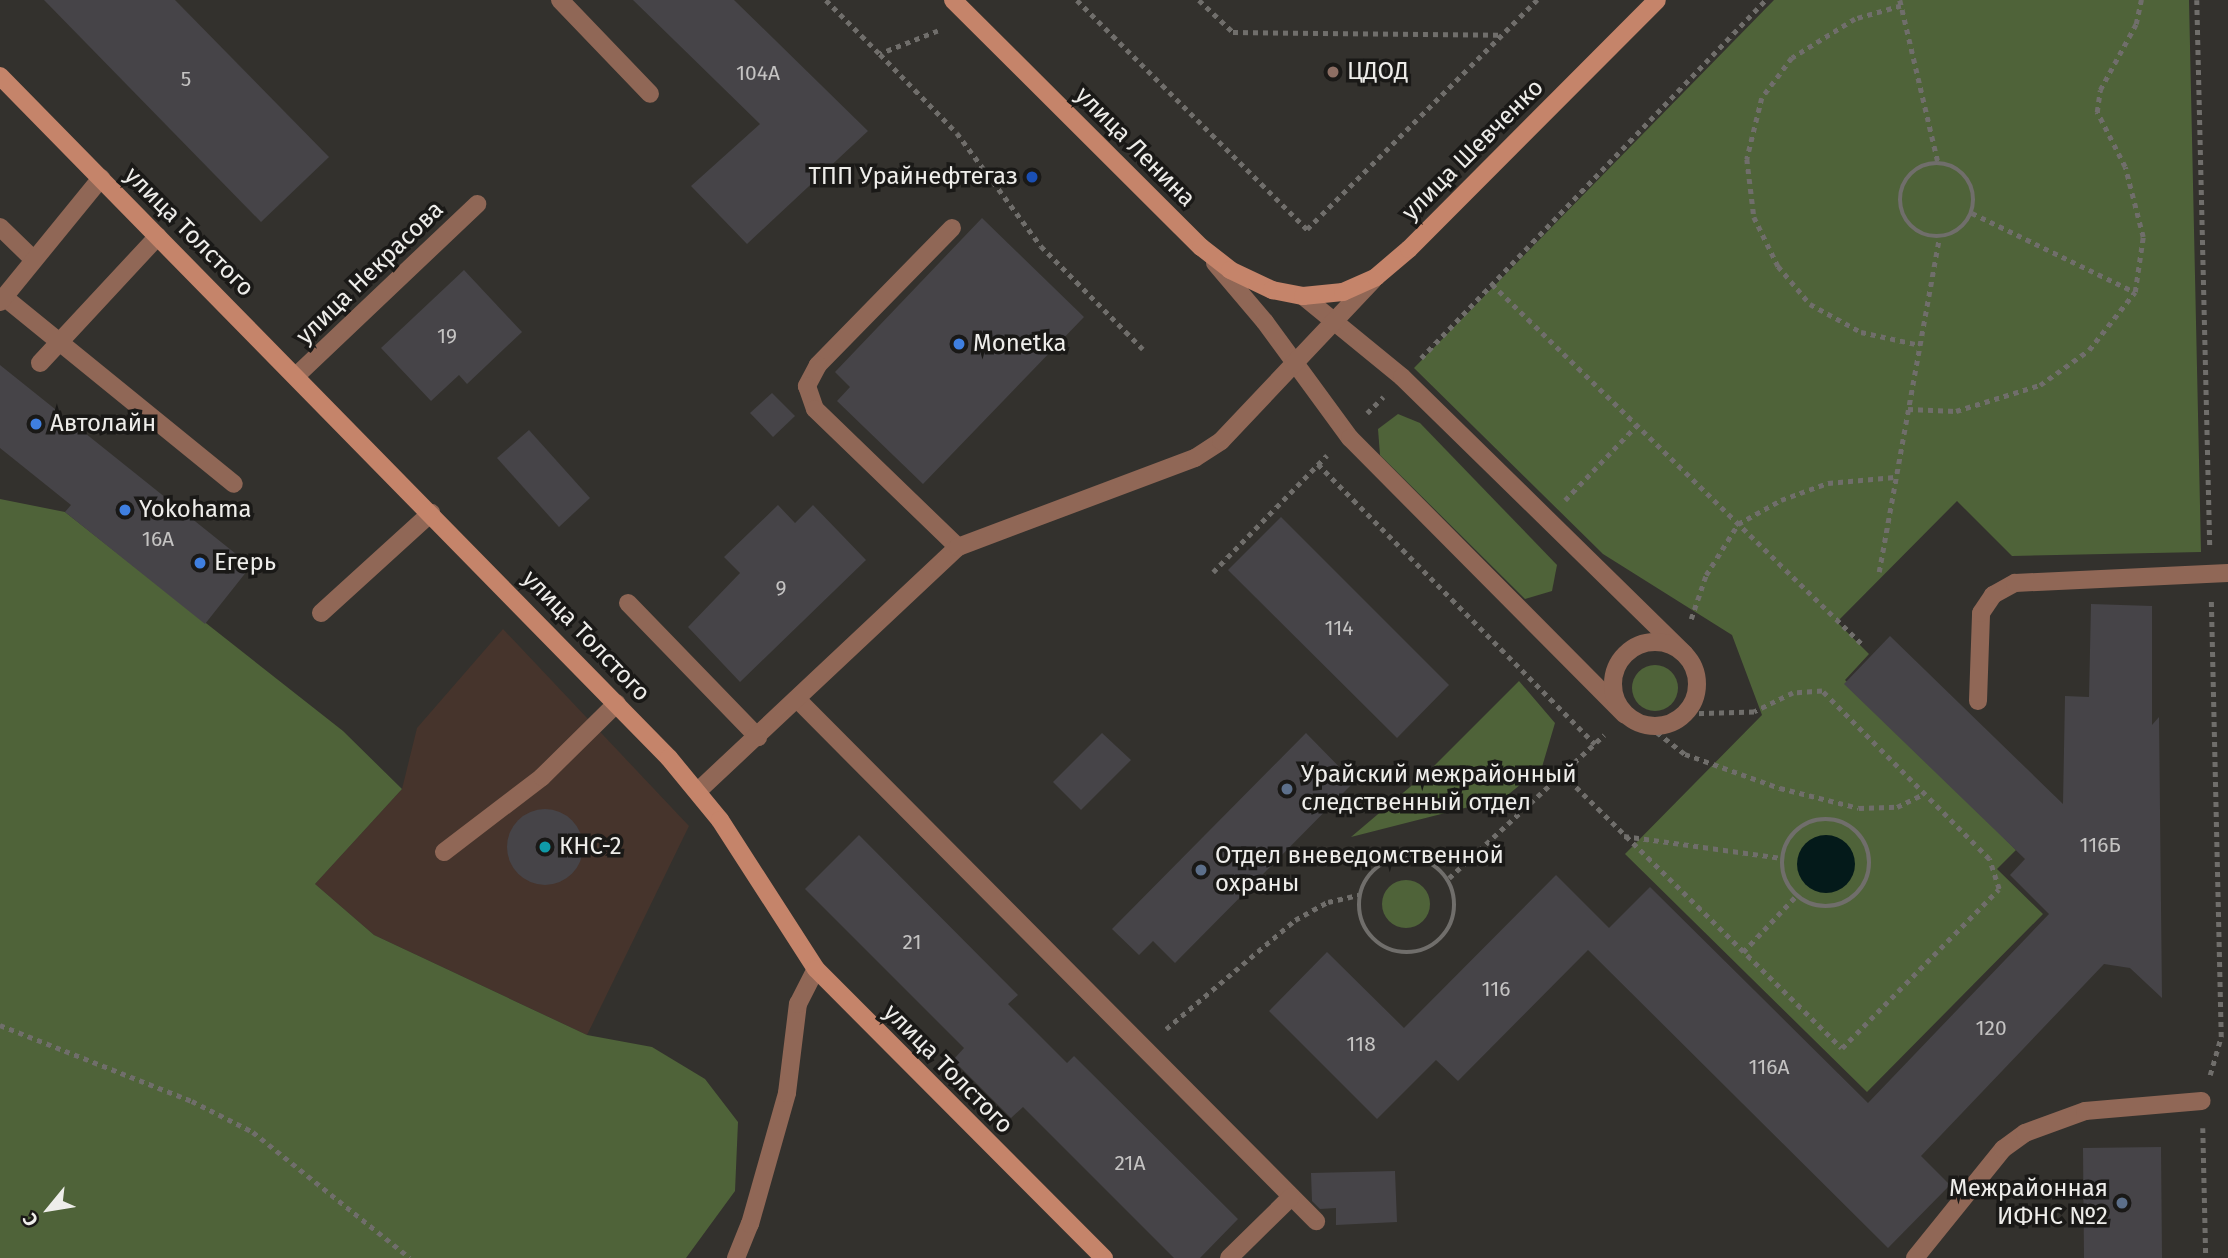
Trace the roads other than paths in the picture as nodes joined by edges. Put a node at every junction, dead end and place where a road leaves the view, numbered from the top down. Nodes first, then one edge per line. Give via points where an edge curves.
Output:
1 (560, 0) edge
2 (953, 0) edge
3 (1657, 0) edge
4 (0, 76) edge
5 (650, 94) dead end
6 (101, 178) junction
7 (477, 204) dead end
8 (0, 227) edge
9 (951, 228) dead end
10 (158, 236) junction
11 (1201, 247) junction
12 (34, 260) junction
13 (1376, 277) junction
14 (1303, 296) junction
15 (2, 300) edge
16 (1333, 320) junction
17 (61, 340) junction
18 (1295, 362) junction
19 (40, 363) dead end
20 (296, 376) junction
21 (234, 484) dead end
22 (431, 513) junction
23 (958, 547) junction
24 (2219, 574) edge
25 (628, 603) dead end
26 (321, 613) dead end
27 (1685, 654) junction
28 (797, 700) junction
29 (1978, 701) dead end
30 (617, 703) junction
31 (1625, 715) junction
32 (758, 737) junction
33 (698, 791) junction
34 (444, 852) dead end
35 (816, 969) junction
36 (2202, 1101) road end
37 (1292, 1197) junction
38 (1316, 1221) dead end
39 (736, 1258) edge
40 (1104, 1258) edge
41 (1228, 1258) edge
42 (1915, 1258) edge

1 - 5 lane
2 - 11 street, улица Ленина
3 - 13 street, улица Шевченко
4 - 6 street, улица Толстого
6 - 10 street, улица Толстого
6 - 12 lane
7 - 20 lane, улица Некрасова
8 - 12 lane
9 - 23 lane via 818,365 807,386 815,409
10 - 17 lane
10 - 20 street, улица Толстого
11 - 14 street, улица Ленина via 1230,270 1272,290
11 - 18 lane
12 - 15 lane
13 - 14 street, улица Шевченко via 1343,292
13 - 16 lane
14 - 16 lane
15 - 17 lane
16 - 18 lane
16 - 27 lane via 1402,377
17 - 19 lane
17 - 21 lane
18 - 23 lane via 1221,441 1195,458
18 - 31 lane via 1347,434
20 - 22 street, улица Толстого
22 - 26 lane
22 - 30 street, улица Толстого
23 - 28 lane
24 - 29 lane via 2015,583 1993,595 1981,613
25 - 32 lane
27 - 31 lane via 1654,642 1624,655 1612,685
27 - 31 lane via 1698,684 1686,715 1672,724 1650,726
28 - 32 lane
28 - 37 lane
30 - 33 street, улица Толстого
30 - 34 lane via 542,777
32 - 33 lane
33 - 35 street, улица Толстого
35 - 39 lane via 798,1004 787,1093
35 - 40 street, улица Толстого
36 - 42 lane via 2085,1111 2025,1133 2003,1149
37 - 38 lane
37 - 41 lane

